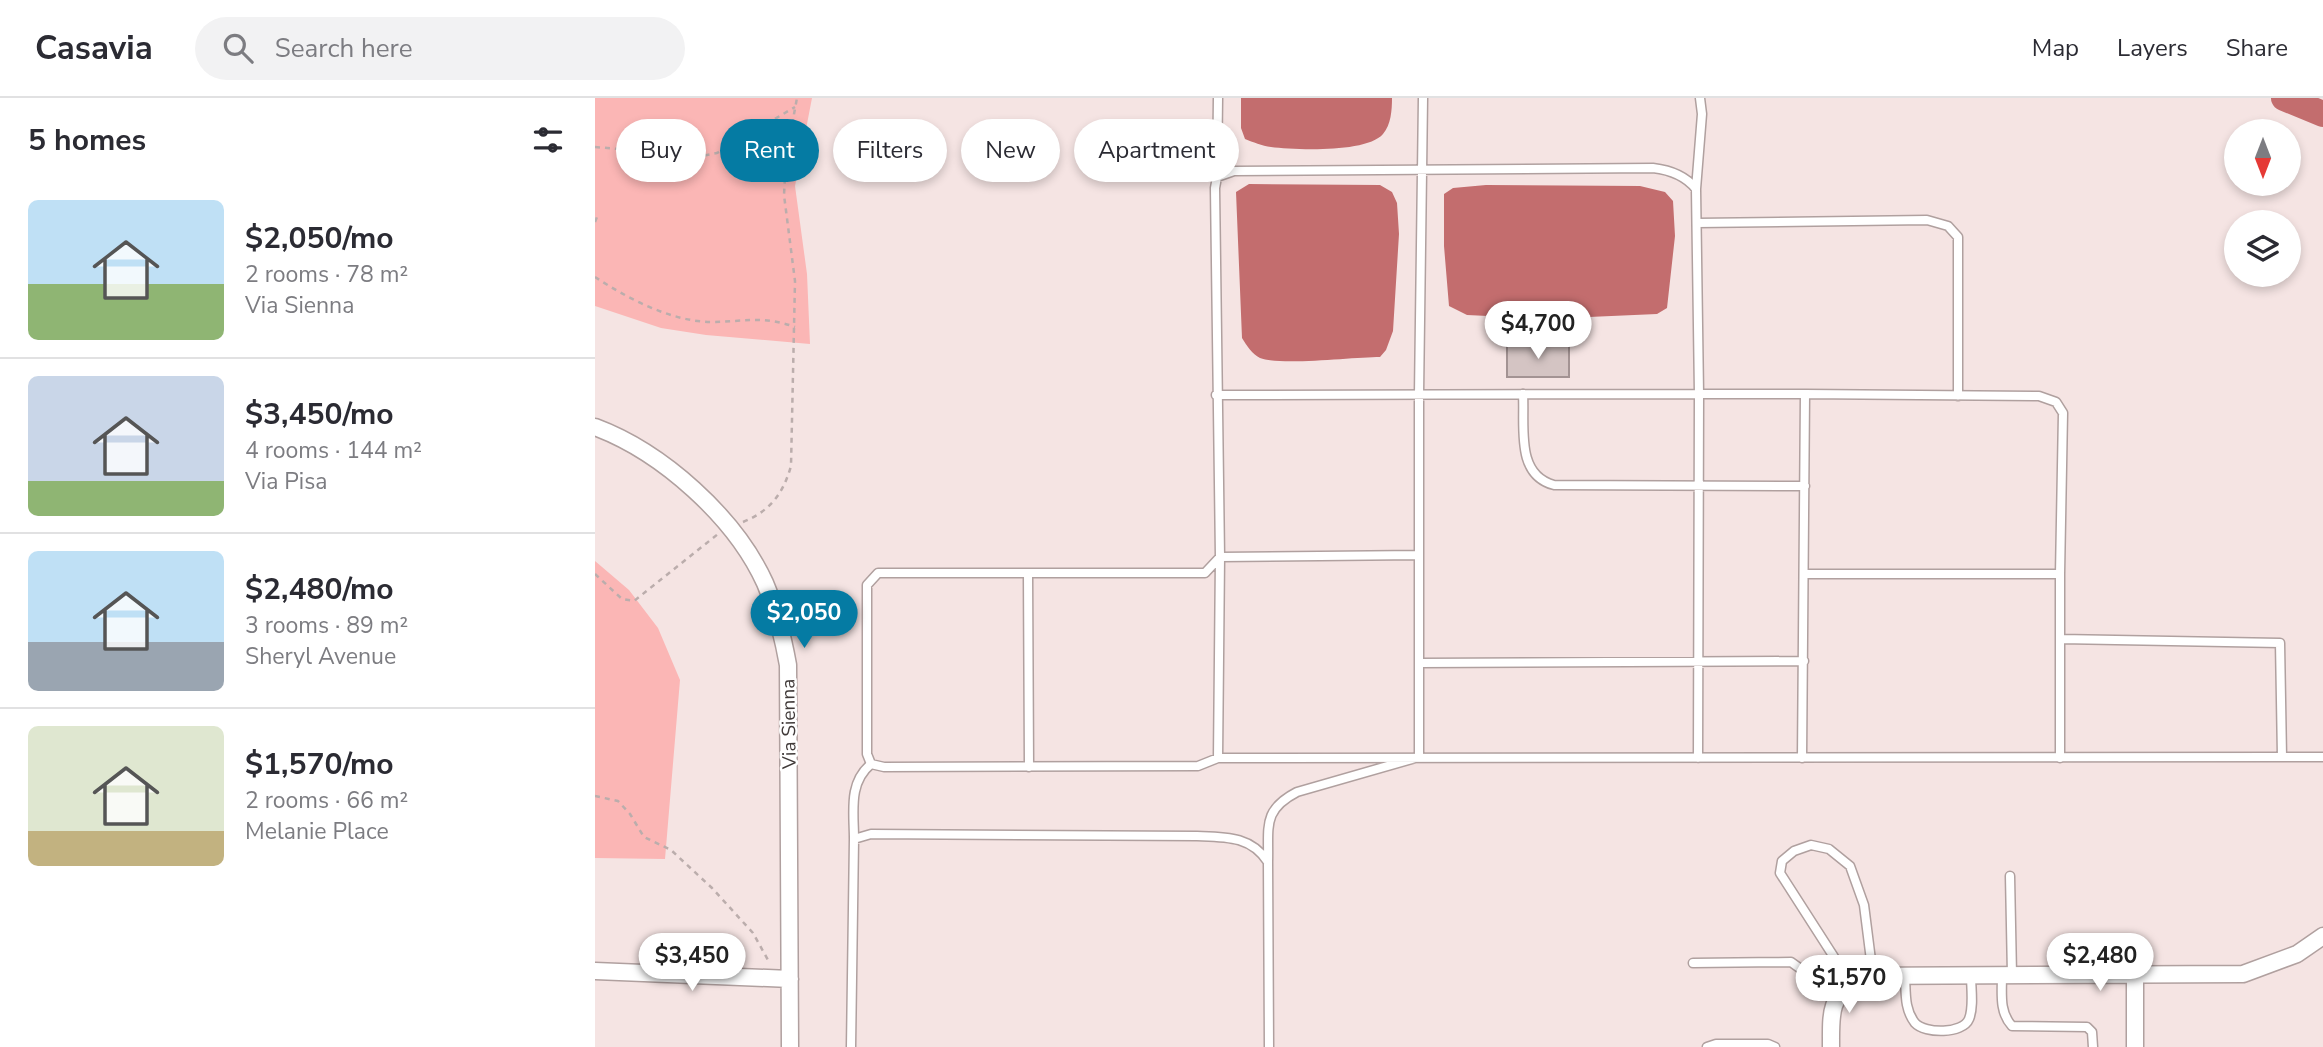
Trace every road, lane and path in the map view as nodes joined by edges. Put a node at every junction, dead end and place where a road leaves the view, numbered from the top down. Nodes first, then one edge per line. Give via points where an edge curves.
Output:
1 (797, 98) edge
2 (1218, 98) edge
3 (1423, 98) edge
4 (1700, 98) edge
5 (795, 107) junction
6 (1218, 119) edge
7 (595, 147) edge
8 (1422, 170) junction
9 (1239, 171) edge
10 (1216, 182) edge
11 (1696, 189) junction
12 (597, 216) dead end
13 (595, 222) edge
14 (1697, 223) junction
15 (595, 277) edge
16 (795, 327) junction
17 (1419, 394) junction
18 (1524, 394) junction
19 (1699, 394) junction
20 (1805, 394) junction
21 (1216, 395) junction
22 (1958, 396) junction
23 (595, 427) edge
24 (1698, 486) junction
25 (1805, 486) junction
26 (728, 528) junction
27 (1419, 555) junction
28 (1220, 557) junction
29 (1028, 573) junction
30 (595, 574) edge
31 (1805, 574) junction
32 (2060, 574) junction
33 (2061, 639) junction
34 (1804, 661) junction
35 (1420, 663) junction
36 (1697, 663) junction
37 (1419, 757) junction
38 (2282, 757) junction
39 (2323, 757) edge
40 (1218, 758) junction
41 (1698, 758) junction
42 (1802, 758) junction
43 (2060, 758) junction
44 (871, 764) junction
45 (1028, 767) junction
46 (595, 796) edge
47 (854, 839) junction
48 (1268, 862) junction
49 (2010, 876) dead end
50 (2323, 936) edge
51 (768, 960) dead end
52 (1693, 963) dead end
53 (595, 971) edge
54 (2135, 974) junction
55 (1971, 975) junction
56 (2007, 975) junction
57 (1905, 976) junction
58 (1860, 978) junction
59 (790, 979) junction
60 (1837, 995) junction
61 (790, 1047) edge
62 (851, 1047) edge
63 (1269, 1047) edge
64 (1707, 1047) edge
65 (1775, 1047) edge
66 (1831, 1047) edge
67 (2093, 1047) edge
68 (2135, 1047) edge

1 - 5 path
2 - 6 lane
3 - 8 lane
4 - 11 lane
5 - 7 path via 717,153 702,156
5 - 16 path via 784,195 795,281
8 - 9 lane
8 - 11 lane via 1653,168 1669,170
8 - 17 lane
10 - 21 lane
11 - 14 lane
12 - 13 path
14 - 19 lane
14 - 22 lane via 1927,220 1948,226 1958,237
15 - 16 path via 678,316 708,322 774,320
16 - 26 path via 791,467 785,488 769,508
17 - 18 lane
17 - 21 lane
17 - 27 lane
18 - 19 lane
18 - 24 lane via 1528,466 1541,482
19 - 20 lane
19 - 24 lane
20 - 22 lane
20 - 25 lane
21 - 28 lane
22 - 32 lane via 2039,396 2056,402 2063,413
23 - 26 street, Via Sienna via 657,459
24 - 25 lane
24 - 36 lane
25 - 31 lane
26 - 30 path via 633,601 622,599
26 - 59 street, Via Sienna via 764,582 780,624 788,665
27 - 28 lane
27 - 35 lane
28 - 29 lane via 1205,573
28 - 40 lane
29 - 44 lane via 878,573 872,577 867,585 867,754
29 - 45 lane
31 - 32 lane
31 - 34 lane
32 - 33 lane
33 - 38 lane via 2280,643
33 - 43 lane
34 - 36 lane
34 - 42 lane
35 - 36 lane
35 - 37 lane
36 - 41 lane
37 - 40 lane
37 - 41 lane
37 - 48 lane via 1279,801 1269,815
38 - 39 lane
38 - 43 lane
40 - 45 lane via 1198,766
41 - 42 lane
42 - 43 lane
44 - 45 lane
44 - 47 lane via 854,789
46 - 51 path via 618,801 643,837 671,850 712,888 753,933
47 - 48 lane via 871,834 1225,837 1247,842
47 - 62 lane
48 - 63 lane
49 - 56 lane
50 - 54 street via 2297,954 2243,974
52 - 60 lane via 1791,962
53 - 59 street
54 - 56 street
54 - 68 street
55 - 56 street
55 - 57 street
55 - 57 lane via 1970,1018 1955,1030 1917,1026 1906,1004
56 - 67 lane via 2005,1018 2012,1026 2087,1027
57 - 58 street
58 - 58 lane via 1864,905 1850,866 1829,849 1811,845 1794,851 1782,861 1780,873
58 - 60 street
59 - 61 street, Via Sienna
60 - 66 street via 1831,1012
64 - 65 lane

